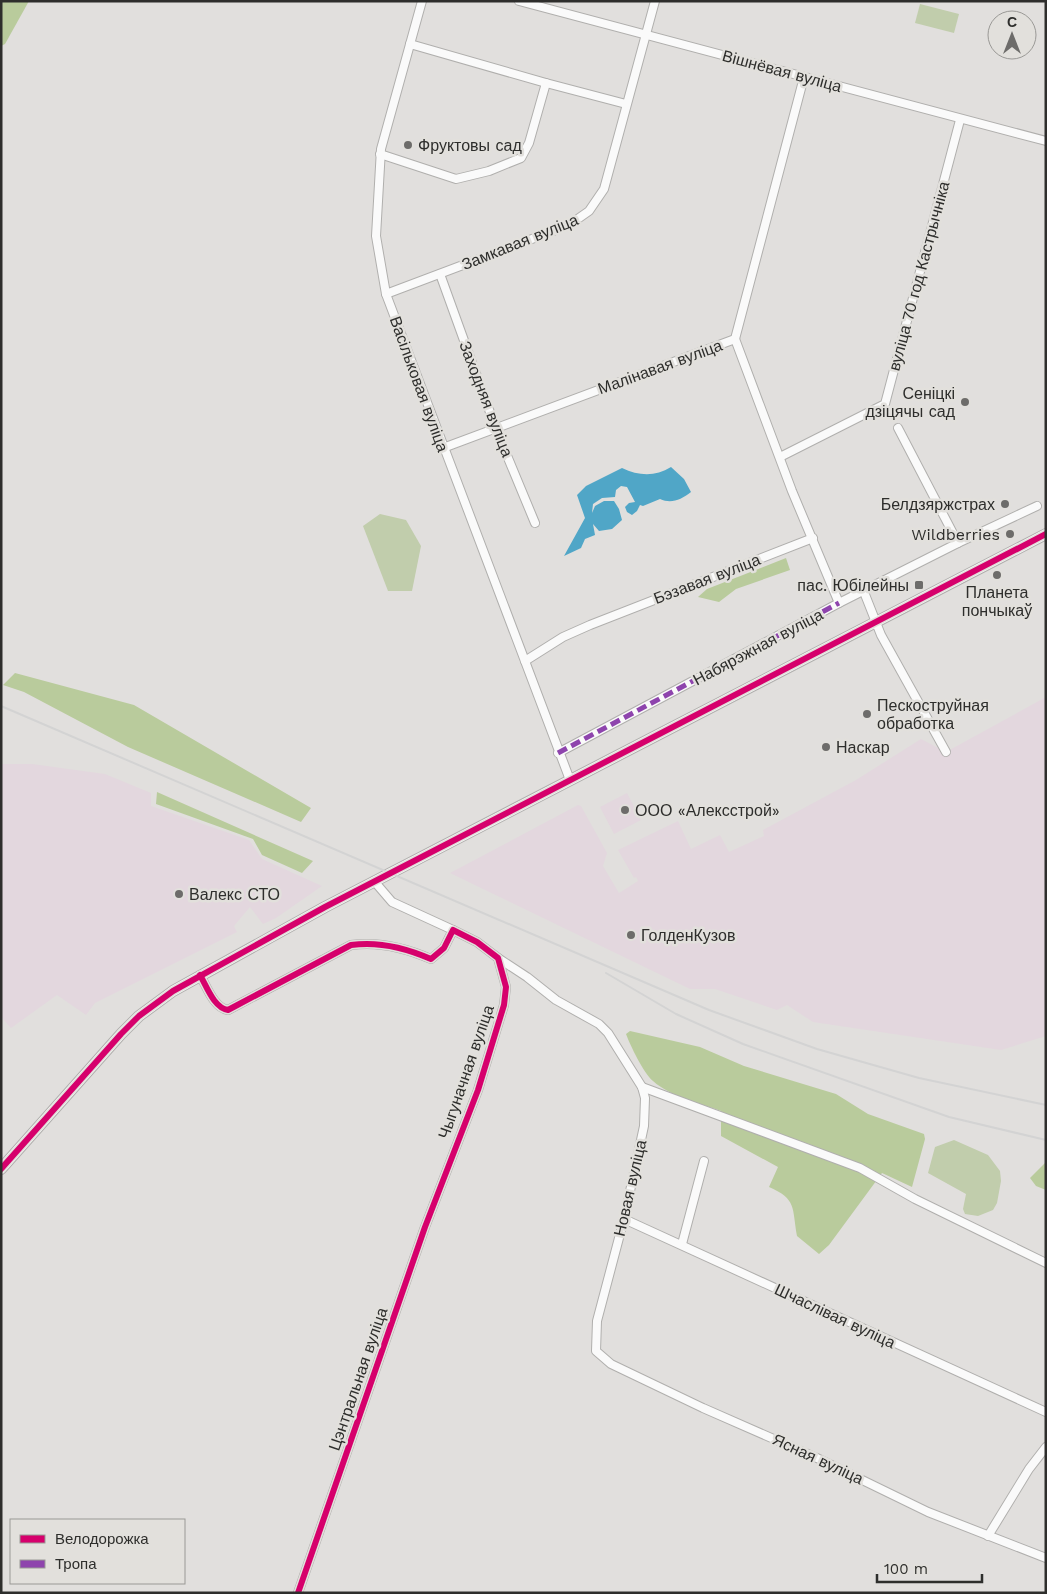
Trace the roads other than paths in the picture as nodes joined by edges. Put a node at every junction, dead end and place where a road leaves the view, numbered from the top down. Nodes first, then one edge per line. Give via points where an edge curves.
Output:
1 (422, 1) edge
2 (519, 1) edge
3 (654, 1) edge
4 (646, 34) junction
5 (410, 44) junction
6 (804, 77) junction
7 (546, 83) junction
8 (626, 104) junction
9 (960, 120) junction
10 (1046, 141) edge
11 (380, 154) junction
12 (440, 274) junction
13 (386, 294) junction
14 (735, 339) junction
15 (898, 428) dead end
16 (496, 429) junction
17 (444, 448) junction
18 (780, 457) junction
19 (1038, 506) dead end
20 (534, 523) dead end
21 (1046, 534) edge
22 (813, 538) junction
23 (958, 543) junction
24 (864, 592) junction
25 (839, 603) junction
26 (875, 620) junction
27 (525, 661) junction
28 (946, 752) dead end
29 (558, 753) junction
30 (570, 780) junction
31 (374, 881) junction
32 (453, 930) junction
33 (498, 958) junction
34 (200, 975) junction
35 (642, 1086) junction
36 (704, 1161) dead end
37 (1, 1169) edge
38 (444, 1175) joint
39 (624, 1219) junction
40 (682, 1244) junction
41 (1046, 1263) edge
42 (596, 1351) joint
43 (1046, 1412) edge
44 (1046, 1447) edge
45 (988, 1536) junction
46 (1046, 1558) edge
47 (298, 1593) edge

1 - 5 street, Васільковая вуліца
2 - 4 street, Вішнёвая вуліца
3 - 4 street, Замкавая вуліца
4 - 6 street, Вішнёвая вуліца
4 - 8 street, Замкавая вуліца
5 - 7 street
5 - 11 street, Васільковая вуліца
6 - 9 street, Вішнёвая вуліца
6 - 14 street, Малінавая вуліца
7 - 8 street
7 - 11 street via 529,143 521,158 489,171 456,179
8 - 12 street, Замкавая вуліца via 604,189 589,211 569,224
9 - 10 street, Вішнёвая вуліца
9 - 18 street, вуліца 70 год Кастрычніка via 885,404
11 - 13 street, Васільковая вуліца via 376,236
12 - 13 street, Замкавая вуліца
12 - 16 street, Заходняя вуліца
13 - 17 street, Васільковая вуліца
14 - 16 street, Малінавая вуліца
14 - 18 street
15 - 23 street
16 - 17 street, Малінавая вуліца
16 - 20 street, Заходняя вуліца
17 - 27 street, Васільковая вуліца
18 - 22 street
19 - 23 street, Набярэжная вуліца
21 - 26 street
22 - 25 street
22 - 27 street, Бэзавая вуліца via 590,625 563,637
23 - 24 street, Набярэжная вуліца
24 - 25 street, Набярэжная вуліца
24 - 26 street
25 - 29 street, Набярэжная вуліца
26 - 28 street
26 - 30 street
27 - 29 street, Васільковая вуліца
29 - 30 street, Васільковая вуліца
30 - 31 street
31 - 32 street via 392,902
31 - 34 street
32 - 33 street
32 - 34 street via 444,948 431,959 397,947 351,945 228,1010 222,1009
33 - 35 street, Новая вуліца via 556,1000 599,1024
33 - 38 street, Чыгуначная вуліца via 506,987 500,1022 478,1090
34 - 37 street via 154,1004 121,1034
35 - 39 street, Новая вуліца via 644,1126
35 - 41 street via 860,1168 915,1200
36 - 40 street
38 - 47 street, Цэнтральная вуліца
39 - 40 street, Шчаслівая вуліца
39 - 42 street, Новая вуліца via 597,1321
40 - 43 street, Шчаслівая вуліца
42 - 45 street, Ясная вуліца via 611,1364 703,1408 928,1512
44 - 45 street
45 - 46 street, Ясная вуліца

